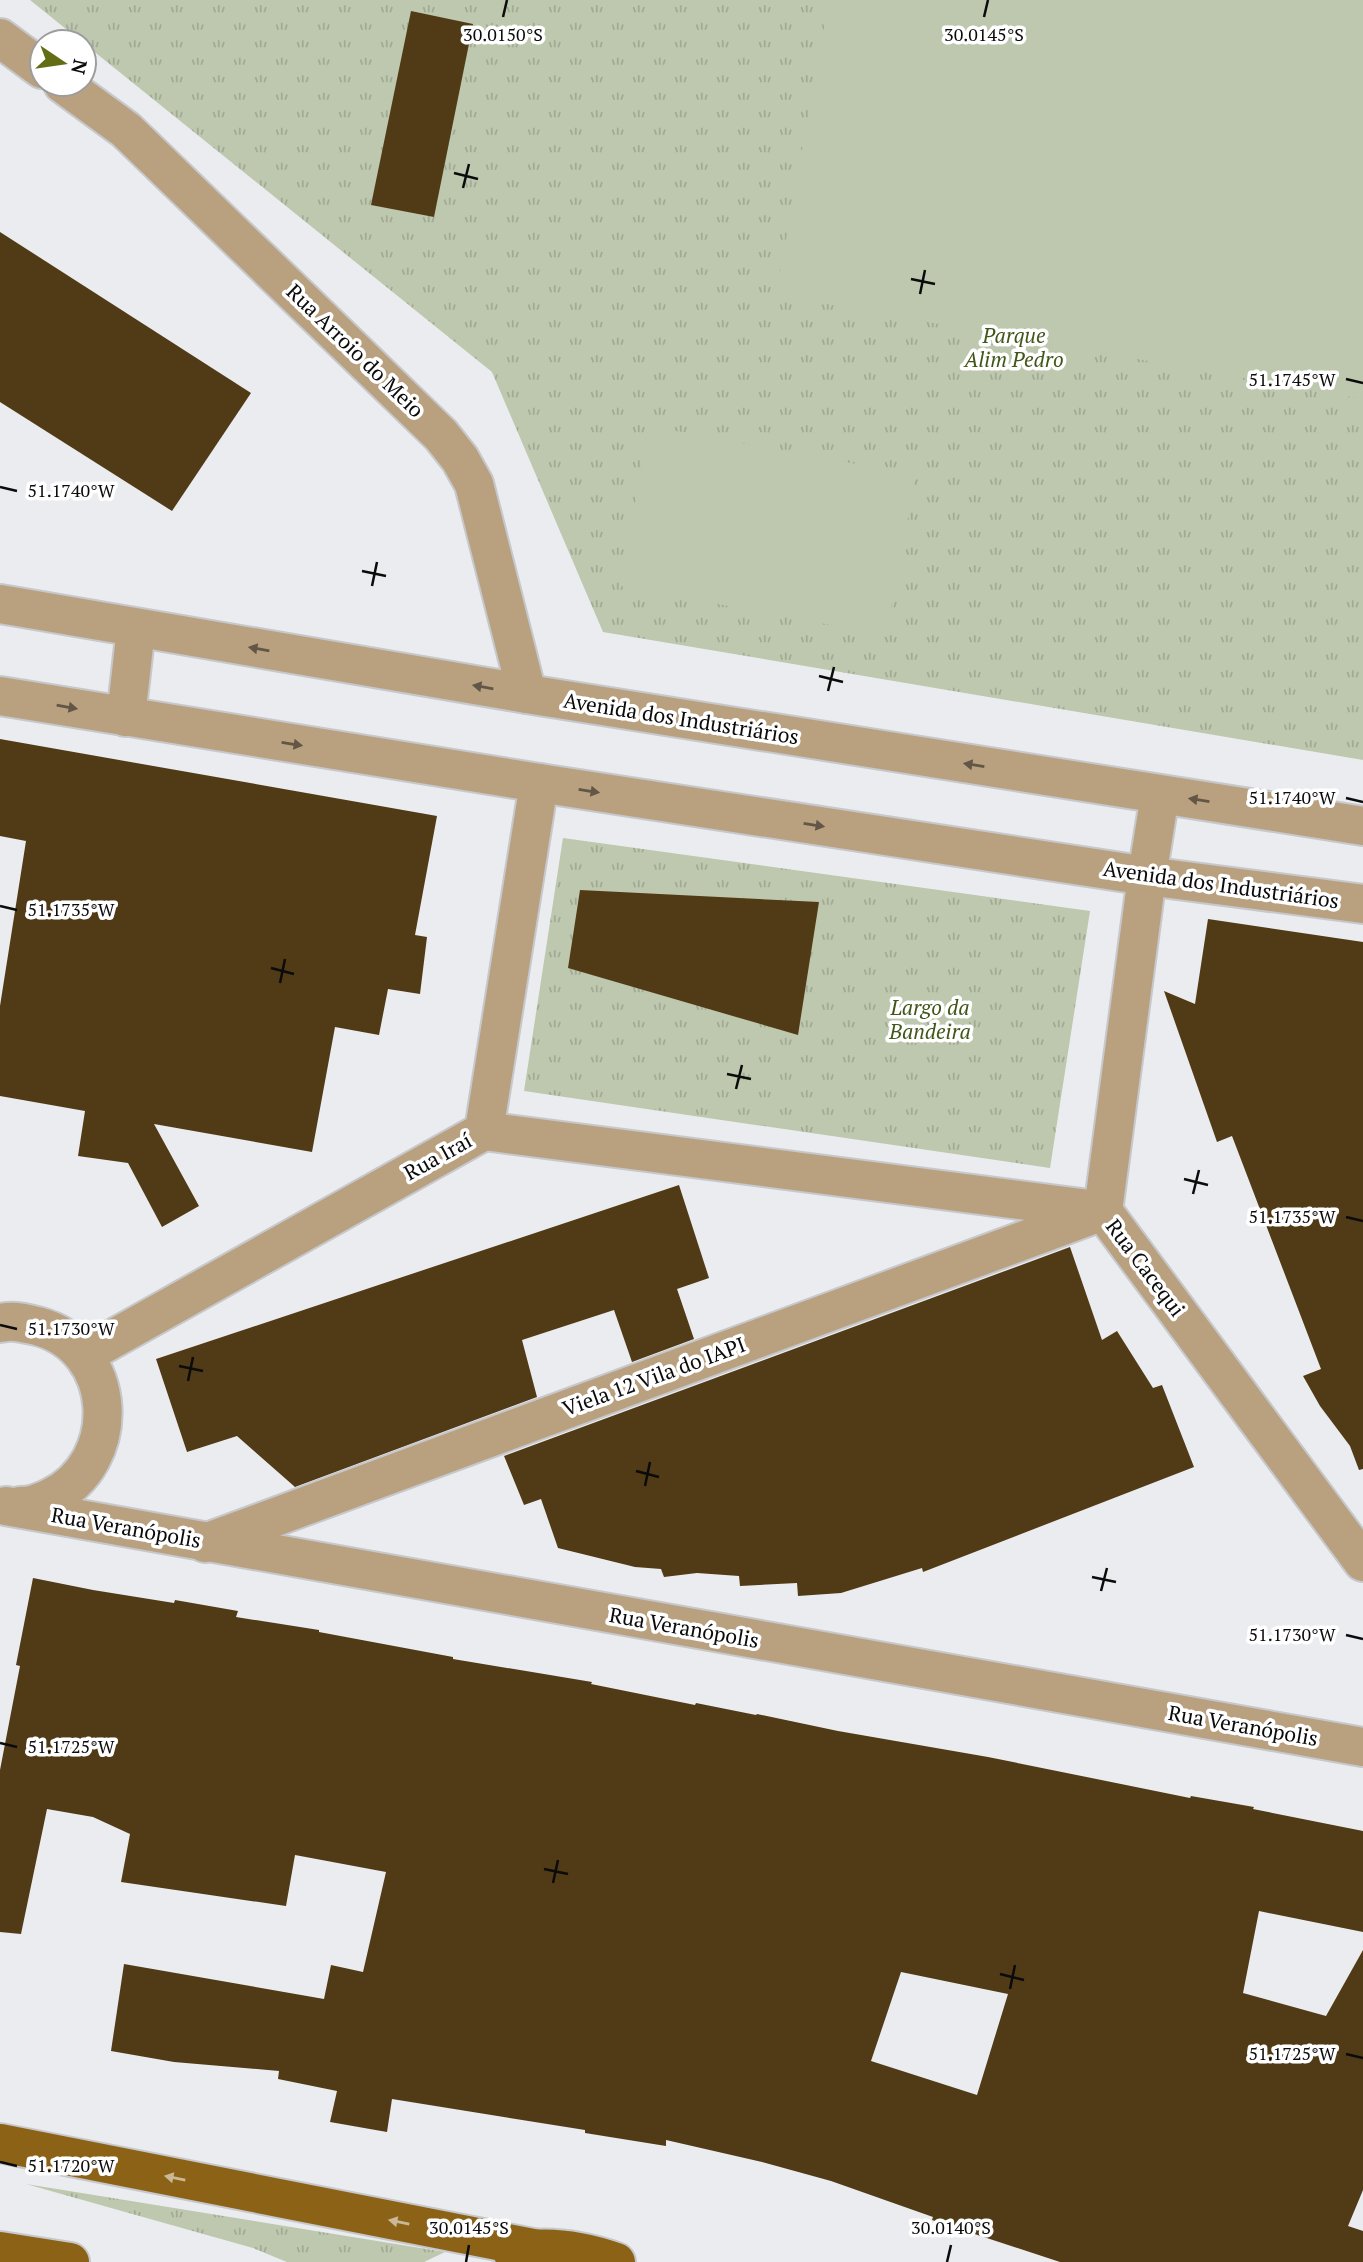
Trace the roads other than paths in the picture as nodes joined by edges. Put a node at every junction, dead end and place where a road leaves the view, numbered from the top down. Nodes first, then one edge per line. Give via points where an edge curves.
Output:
1 (0, 38) edge
2 (28, 59) edge
3 (82, 98) edge
4 (0, 604) edge
5 (136, 628) junction
6 (527, 694) junction
7 (0, 696) edge
8 (126, 717) junction
9 (538, 783) junction
10 (1160, 794) junction
11 (1363, 826) edge
12 (1147, 876) junction
13 (1363, 904) edge
14 (484, 1131) junction
15 (1103, 1211) junction
16 (0, 1323) edge
17 (84, 1355) junction
18 (3, 1506) edge
19 (205, 1543) junction
20 (1363, 1562) edge
21 (1363, 1748) edge
22 (0, 2143) edge
23 (538, 2249) junction
24 (0, 2250) edge
25 (70, 2262) edge
26 (479, 2262) edge
27 (616, 2262) edge

1 - 2 street
3 - 6 street, Rua Arroio do Meio via 126,131 460,458 474,484
4 - 5 street, Avenida dos Industriários
6 -> 5 street, Avenida dos Industriários
5 - 8 street
10 -> 6 street, Avenida dos Industriários
7 -> 8 street, Avenida dos Industriários
8 -> 9 street, Avenida dos Industriários
9 -> 12 street, Avenida dos Industriários
9 - 14 street, Rua Iraí
11 -> 10 street, Avenida dos Industriários
10 - 12 street, Rua Cacequi
12 - 13 street, Avenida dos Industriários
12 - 15 street, Rua Cacequi
14 - 15 street
14 - 17 street, Rua Iraí
15 - 19 street, Viela 12 Vila do IAPI
15 - 20 street, Rua Cacequi
16 - 17 street via 13,1320 52,1330
17 - 18 street via 101,1389 103,1426 91,1461 66,1490 33,1506
18 - 19 street, Rua Veranópolis
19 - 21 street, Rua Veranópolis
23 -> 22 main road
23 - 26 main road
23 - 27 main road via 558,2247
24 - 25 main road

